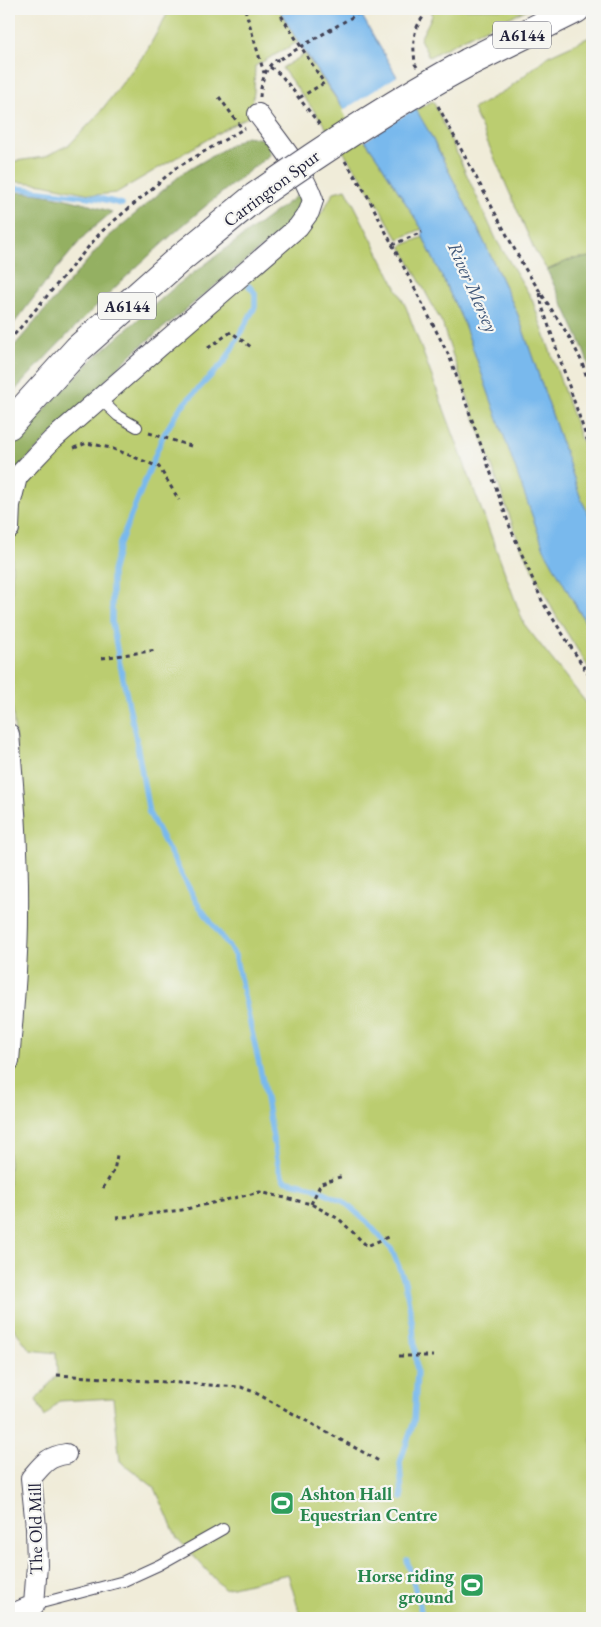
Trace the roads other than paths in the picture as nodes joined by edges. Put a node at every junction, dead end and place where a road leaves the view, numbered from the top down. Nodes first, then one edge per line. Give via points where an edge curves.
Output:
1 (576, 9) edge
2 (258, 114) road end
3 (100, 399) junction
4 (9, 425) edge
5 (137, 427) dead end
6 (9, 529) edge
7 (9, 734) edge
8 (9, 1061) edge
9 (66, 1454) dead end
10 (223, 1529) dead end
11 (20, 1609) edge

1 - 4 main road, Carrington Spur / A6144, bridge via 469,62 375,116 255,197 78,349
2 - 3 street via 304,179 313,200 309,212 298,228
3 - 5 lane via 118,416
3 - 6 street via 52,440 17,477 10,505
7 - 8 street via 18,914
9 - 11 street, The Old Mill via 47,1459 30,1478 37,1556
10 - 11 lane via 124,1581

